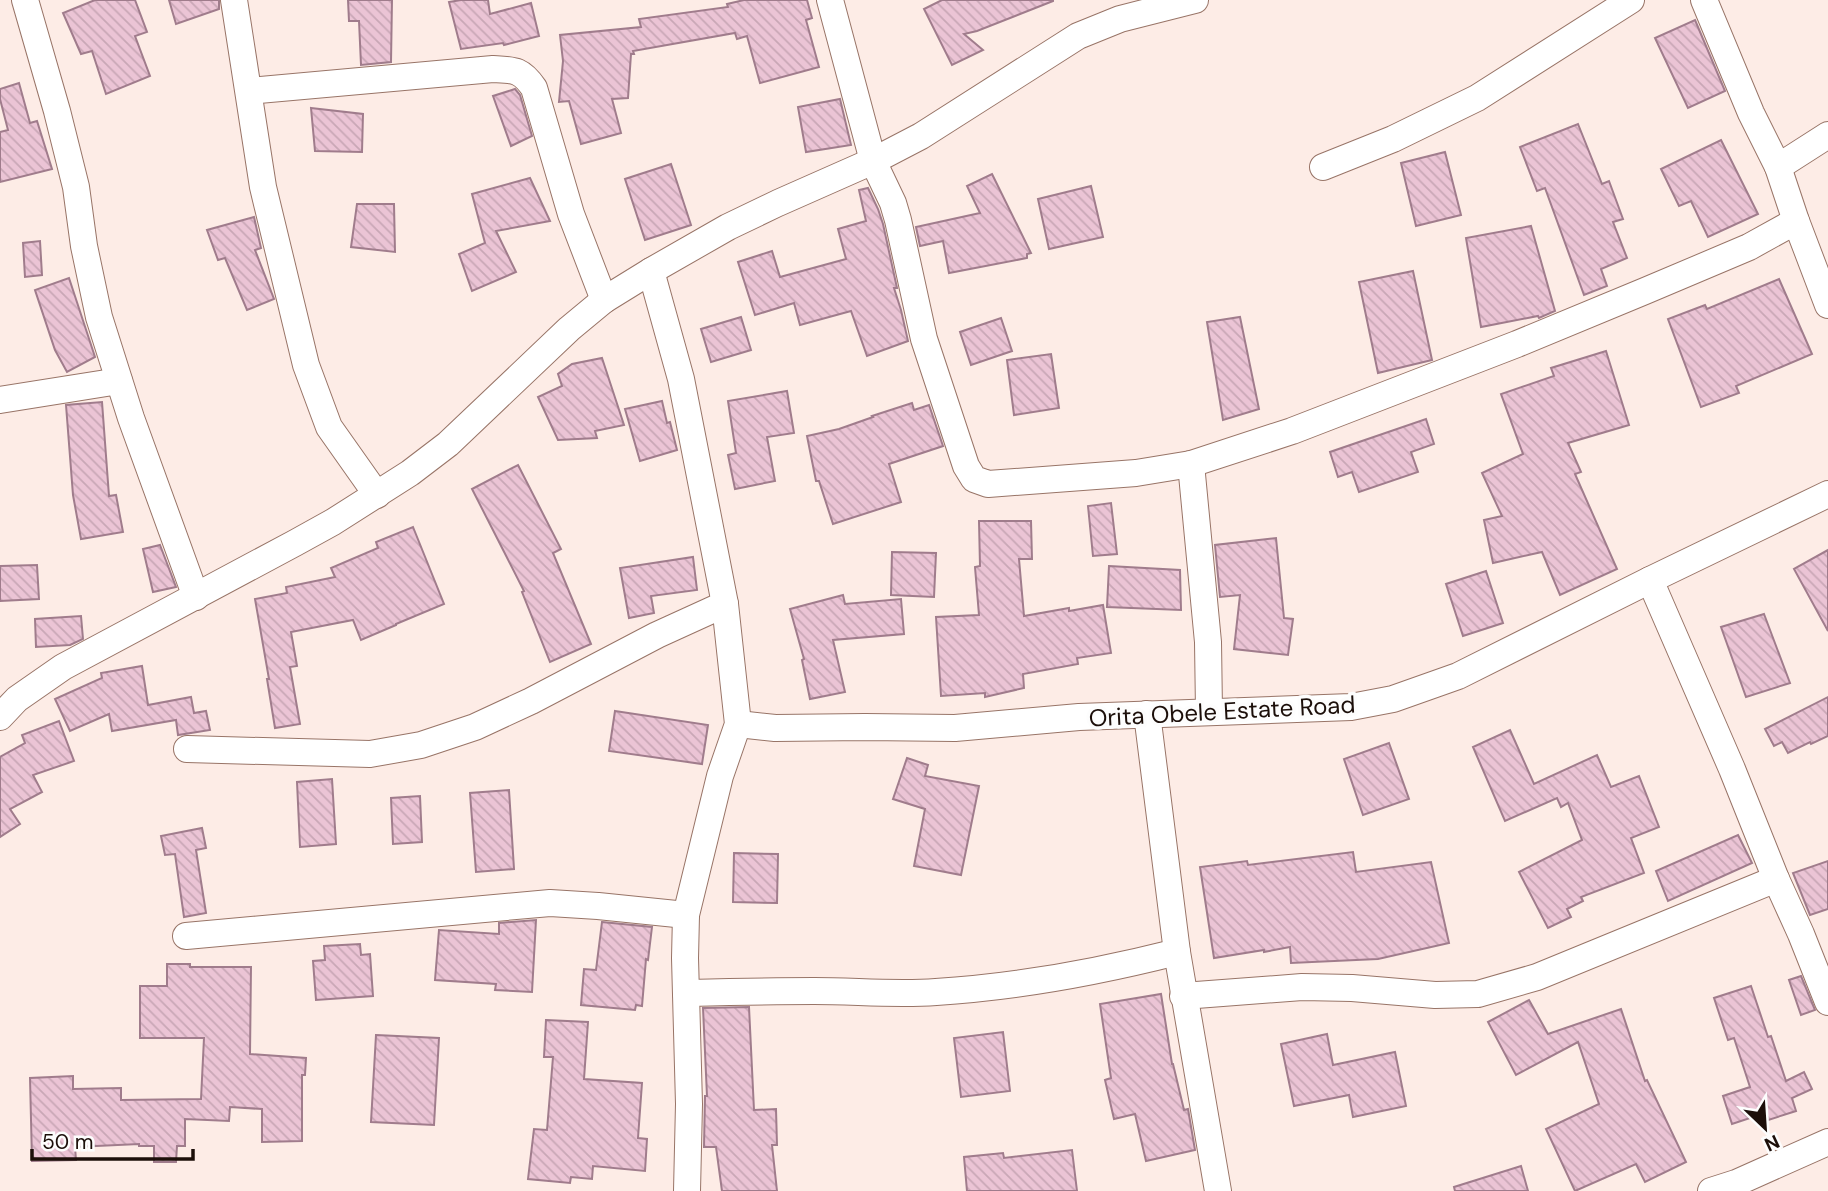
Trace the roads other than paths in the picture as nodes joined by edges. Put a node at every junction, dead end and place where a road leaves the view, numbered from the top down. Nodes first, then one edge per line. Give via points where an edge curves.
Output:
1 (25, 0) edge
2 (234, 0) edge
3 (830, 0) edge
4 (1195, 0) edge
5 (1631, 0) edge
6 (1703, 0) edge
7 (248, 91) junction
8 (1828, 135) edge
9 (873, 162) junction
10 (1778, 166) junction
11 (1323, 167) dead end
12 (1796, 221) junction
13 (651, 271) junction
14 (604, 300) junction
15 (1828, 305) edge
16 (119, 381) junction
17 (0, 400) edge
18 (1191, 464) junction
19 (1828, 494) edge
20 (377, 495) junction
21 (1650, 580) junction
22 (196, 597) junction
23 (725, 604) junction
24 (3, 710) edge
25 (1209, 711) junction
26 (1147, 714) junction
27 (738, 724) junction
28 (187, 749) dead end
29 (1776, 879) junction
30 (686, 915) junction
31 (186, 936) dead end
32 (1177, 952) junction
33 (686, 993) junction
34 (1183, 996) junction
35 (1828, 1002) edge
36 (1828, 1142) edge
37 (687, 1191) edge
38 (1219, 1191) edge
39 (1711, 1191) edge

1 - 16 street via 76,187 99,317
2 - 7 street
3 - 9 street
4 - 9 street via 1120,19 1078,36
5 - 11 street via 1477,98
6 - 10 street
7 - 14 street via 493,69 517,71 534,88 571,214
7 - 20 street via 264,187 306,365 329,427
8 - 10 street
9 - 13 street via 778,202
9 - 18 street via 893,203 924,339 974,479 988,484
10 - 12 street
12 - 15 street
12 - 18 street via 1749,247 1517,344 1292,431
13 - 14 street
13 - 23 street via 681,379
14 - 20 street via 447,444
16 - 17 street
16 - 22 street
18 - 25 street via 1208,642
19 - 21 street, Orita Obele Estate Road
20 - 22 street
21 - 25 street, Orita Obele Estate Road via 1458,676 1393,699 1351,707
21 - 29 street
22 - 24 street via 63,667
23 - 27 street
23 - 28 street via 475,727 421,745 370,754
25 - 26 street, Orita Obele Estate Road
26 - 27 street, Orita Obele Estate Road via 954,728
26 - 32 street
27 - 30 street via 720,776
29 - 34 street via 1537,977 1478,994 1302,987
29 - 35 street
30 - 31 street via 550,903
30 - 33 street
32 - 33 street via 1000,987 934,992
32 - 34 street
33 - 37 street
34 - 38 street
36 - 39 street

